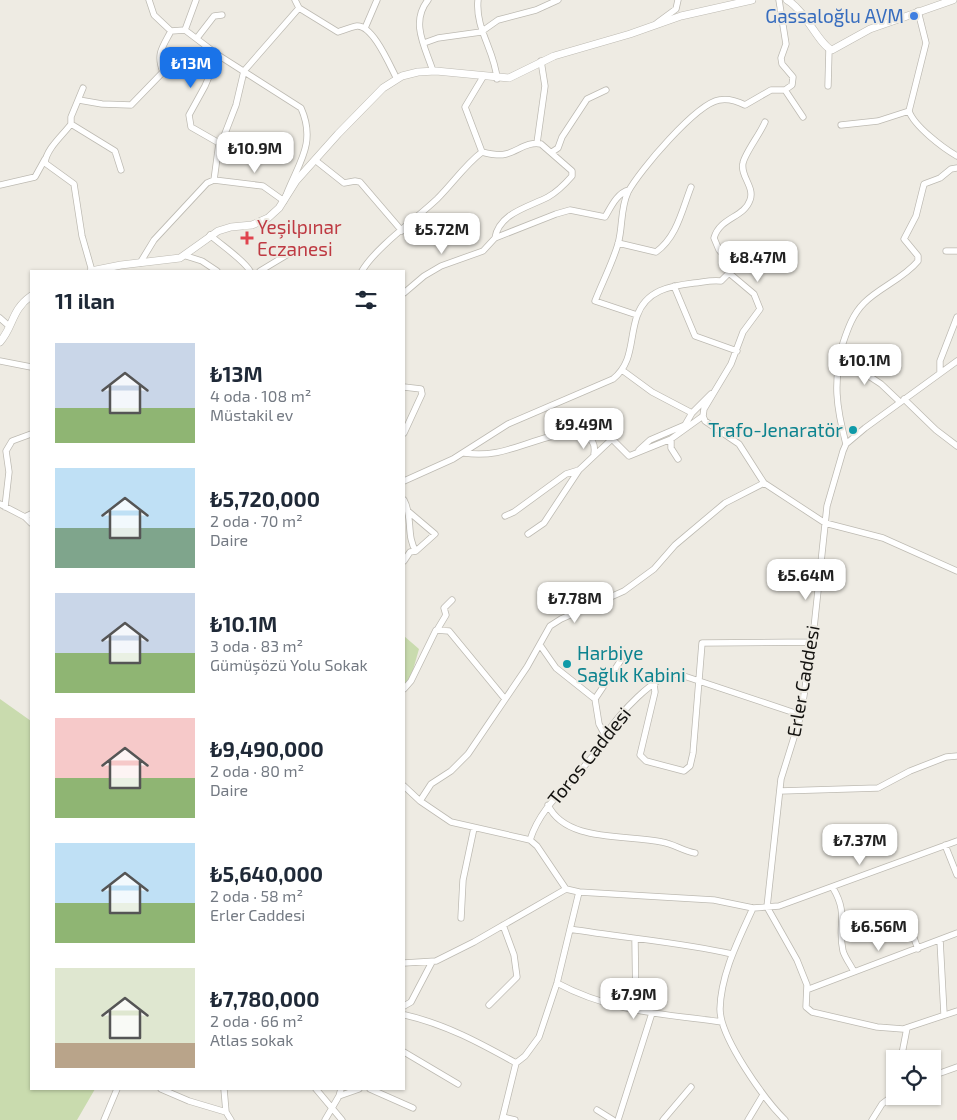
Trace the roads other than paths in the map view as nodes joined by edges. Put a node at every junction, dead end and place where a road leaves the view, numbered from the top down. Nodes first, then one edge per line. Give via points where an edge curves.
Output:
1 (149, 0) edge
2 (196, 0) edge
3 (295, 0) edge
4 (377, 0) edge
5 (428, 0) edge
6 (478, 0) edge
7 (558, 0) edge
8 (678, 0) edge
9 (752, 0) edge
10 (779, 0) edge
11 (787, 0) edge
12 (953, 0) edge
13 (299, 8) junction
14 (918, 11) junction
15 (222, 15) dead end
16 (656, 24) junction
17 (365, 28) junction
18 (185, 30) junction
19 (171, 31) junction
20 (481, 32) junction
21 (197, 38) junction
22 (424, 43) junction
23 (829, 49) junction
24 (218, 55) junction
25 (541, 61) junction
26 (244, 71) junction
27 (433, 71) junction
28 (483, 77) junction
29 (497, 78) junction
30 (397, 79) junction
31 (828, 86) dead end
32 (83, 88) dead end
33 (606, 90) dead end
34 (785, 90) junction
35 (79, 100) junction
36 (909, 111) junction
37 (803, 117) dead end
38 (765, 122) dead end
39 (72, 124) junction
40 (841, 125) dead end
41 (218, 143) junction
42 (537, 143) junction
43 (482, 152) junction
44 (552, 152) junction
45 (957, 156) edge
46 (46, 157) junction
47 (315, 160) junction
48 (957, 168) edge
49 (120, 170) dead end
50 (214, 180) junction
51 (0, 185) edge
52 (691, 187) dead end
53 (629, 190) junction
54 (284, 201) junction
55 (402, 231) junction
56 (210, 235) junction
57 (494, 238) junction
58 (618, 244) junction
59 (946, 251) dead end
60 (957, 251) edge
61 (290, 254) dead end
62 (186, 256) junction
63 (140, 263) junction
64 (91, 270) edge
65 (97, 270) edge
66 (216, 270) edge
67 (250, 270) edge
68 (262, 270) edge
69 (363, 270) edge
70 (729, 273) junction
71 (674, 286) junction
72 (405, 292) edge
73 (30, 297) edge
74 (637, 315) junction
75 (957, 317) edge
76 (0, 318) edge
77 (9, 326) junction
78 (0, 342) edge
79 (737, 351) junction
80 (840, 357) junction
81 (0, 361) edge
82 (957, 361) edge
83 (30, 367) edge
84 (622, 370) junction
85 (940, 373) junction
86 (718, 386) junction
87 (405, 387) edge
88 (902, 401) junction
89 (692, 412) junction
90 (703, 416) junction
91 (405, 431) edge
92 (30, 434) edge
93 (591, 439) junction
94 (671, 439) junction
95 (606, 442) junction
96 (846, 444) junction
97 (957, 446) edge
98 (464, 453) junction
99 (636, 453) junction
100 (594, 454) junction
101 (678, 459) dead end
102 (578, 470) junction
103 (405, 481) edge
104 (764, 483) junction
105 (405, 502) edge
106 (3, 506) edge
107 (409, 512) junction
108 (30, 514) edge
109 (505, 516) dead end
110 (25, 517) junction
111 (30, 522) edge
112 (825, 523) junction
113 (528, 534) dead end
114 (416, 551) junction
115 (405, 560) edge
116 (957, 571) edge
117 (452, 600) dead end
118 (437, 630) junction
119 (812, 642) junction
120 (540, 645) junction
121 (621, 660) dead end
122 (698, 682) junction
123 (654, 684) junction
124 (405, 688) edge
125 (505, 699) junction
126 (595, 699) junction
127 (801, 715) junction
128 (605, 735) junction
129 (957, 756) edge
130 (405, 787) edge
131 (780, 791) junction
132 (420, 801) junction
133 (548, 805) junction
134 (474, 828) junction
135 (530, 840) junction
136 (957, 841) edge
137 (945, 845) junction
138 (695, 853) dead end
139 (957, 875) edge
140 (833, 888) junction
141 (566, 889) junction
142 (579, 892) junction
143 (767, 907) junction
144 (753, 908) junction
145 (461, 918) dead end
146 (907, 920) dead end
147 (503, 925) junction
148 (570, 929) junction
149 (957, 933) edge
150 (635, 940) junction
151 (940, 940) junction
152 (918, 948) junction
153 (732, 954) junction
154 (432, 962) junction
155 (405, 963) edge
156 (854, 972) junction
157 (557, 983) junction
158 (808, 989) junction
159 (411, 1002) junction
160 (405, 1005) edge
161 (489, 1006) dead end
162 (636, 1010) junction
163 (957, 1010) edge
164 (652, 1013) junction
165 (405, 1014) edge
166 (944, 1014) junction
167 (405, 1016) edge
168 (722, 1022) junction
169 (906, 1028) junction
170 (902, 1050) edge
171 (405, 1053) edge
172 (516, 1063) junction
173 (957, 1068) edge
174 (941, 1073) edge
175 (458, 1084) dead end
176 (692, 1086) dead end
177 (117, 1090) edge
178 (163, 1090) edge
179 (224, 1090) edge
180 (317, 1090) edge
181 (341, 1090) edge
182 (356, 1090) edge
183 (372, 1090) edge
184 (339, 1096) junction
185 (763, 1096) junction
186 (886, 1100) edge
187 (332, 1107) junction
188 (413, 1108) dead end
189 (597, 1110) dead end
190 (226, 1112) junction
191 (503, 1118) edge
192 (104, 1120) edge
193 (231, 1120) edge
194 (325, 1120) edge
195 (342, 1120) edge
196 (515, 1120) edge
197 (613, 1120) edge
198 (618, 1120) edge
199 (663, 1120) edge
200 (748, 1120) edge
201 (785, 1120) edge
202 (872, 1120) edge

1 - 19 street via 154,15
2 - 18 street
3 - 13 street
4 - 17 street
5 - 22 street via 419,14
6 - 20 street
7 - 20 street via 536,10 498,20
8 - 16 street via 676,9
9 - 16 main road
10 - 34 street via 786,44 782,64 794,81
11 - 23 main road via 814,27 821,42
12 - 14 main road
13 - 17 street via 338,32 358,26
13 - 26 street
14 - 23 main road
14 - 36 street via 926,42
15 - 21 street via 214,16
16 - 25 main road
17 - 30 street via 381,46
18 - 19 street
18 - 21 street
19 - 35 street via 158,60 164,72 131,106
20 - 22 street
20 - 29 street via 494,60
21 - 24 street
22 - 27 street
23 - 31 street
24 - 26 street
24 - 41 street via 189,115 191,127
25 - 29 main road via 515,76
25 - 42 street via 545,86
26 - 41 street via 236,105
26 - 54 street via 301,108 304,116 307,145
27 - 28 main road
27 - 30 main road
28 - 29 main road
28 - 43 street via 465,107
30 - 47 main road via 380,92
32 - 35 street
33 - 44 street via 587,99 558,148
34 - 37 street
34 - 53 street via 771,90 745,105 726,99 711,102 675,133
35 - 39 street via 71,117
36 - 40 street via 878,120
36 - 45 street via 920,126
38 - 70 street via 743,162 750,200 740,212 720,226 714,238 730,262
39 - 46 street
39 - 49 street via 114,150
41 - 50 street
42 - 43 street via 507,154
42 - 44 street
43 - 55 street
44 - 57 street via 572,171 572,176 550,196 508,216 496,229
46 - 51 street via 35,177
46 - 64 street via 45,163 74,184
47 - 54 main road
47 - 55 street via 344,183 360,182
48 - 80 street via 924,184 916,216 904,239 918,256 918,261 856,312
50 - 54 street via 263,186
50 - 63 street via 207,183 154,240
52 - 58 street via 667,244 656,252
53 - 57 street via 617,197 605,217 570,210
53 - 58 street via 621,214
54 - 56 main road via 262,222 225,228
55 - 69 street via 373,256
56 - 62 main road
56 - 67 street via 246,263
57 - 72 street via 483,251 441,266
58 - 74 street via 595,301
59 - 60 street
61 - 68 street
62 - 63 main road
62 - 66 street
63 - 65 main road
70 - 71 street via 721,281
70 - 79 street via 754,294 760,309 743,332
71 - 74 street via 650,296
71 - 79 street via 696,336
73 - 77 main road via 17,308
74 - 84 street via 631,352
75 - 85 street via 940,361
76 - 77 street
77 - 78 main road
79 - 86 street
80 - 88 street
80 - 96 street via 836,370 837,405
81 - 83 street
82 - 85 street
84 - 89 street via 652,392
84 - 98 street via 608,382 508,424
85 - 88 street
86 - 89 street
86 - 90 street
87 - 91 street via 421,389 422,394
88 - 96 street
88 - 97 street
89 - 99 street via 685,425 650,440
90 - 94 street
90 - 104 street via 705,421 739,444
92 - 106 street via 12,441 6,451 9,472
93 - 95 street
93 - 98 street via 580,432 548,437 509,451 478,455
93 - 100 street via 595,446
94 - 99 street
94 - 101 street via 670,448
95 - 99 street via 612,439 630,456
95 - 100 street
96 - 112 street, Erler Caddesi via 831,490
98 - 103 street
100 - 102 street
102 - 109 street via 566,474
102 - 113 street via 544,522
104 - 112 street
104 - 120 street via 725,503 675,545 654,569 624,591 550,626
105 - 107 street
106 - 110 street
107 - 114 street via 412,545
107 - 114 street via 435,534
108 - 110 street
110 - 111 street
112 - 116 street via 883,538
112 - 119 street, Erler Caddesi
114 - 115 street via 410,552
117 - 118 street via 444,608 446,614
118 - 124 street
118 - 125 street via 449,631
119 - 122 street via 704,642 700,650
119 - 127 street, Erler Caddesi
120 - 125 street
120 - 126 street via 556,668
121 - 126 street
122 - 123 street, Toros Caddesi via 673,674
122 - 123 street via 693,753 690,766 684,771 646,761 640,754 655,692
122 - 127 street, Toros Caddesi
123 - 128 street, Toros Caddesi via 623,712
125 - 132 street via 468,754 431,784
126 - 128 street via 599,724
127 - 131 street, Erler Caddesi
128 - 133 street, Toros Caddesi via 592,757
129 - 131 street via 910,770 878,788
130 - 132 street
131 - 143 street, Erler Caddesi
132 - 134 street via 444,819
133 - 135 street, Toros Caddesi via 537,820
133 - 138 street via 559,821 575,829 662,841
134 - 135 street
134 - 145 street via 463,880
135 - 141 street
136 - 137 street
137 - 139 street
137 - 140 street
140 - 143 street via 788,904
140 - 156 street via 843,913 843,953
141 - 142 street
141 - 147 street
142 - 144 street via 714,900
142 - 148 street
143 - 144 street
143 - 158 street via 798,960
144 - 153 street
146 - 152 street
147 - 154 street
147 - 161 street via 514,956 517,977
148 - 150 street
148 - 157 street
149 - 151 street
150 - 153 street via 693,945
150 - 162 street
151 - 152 street
151 - 166 street
152 - 156 street
153 - 168 street via 721,1003
154 - 155 street
154 - 159 street
156 - 158 street
157 - 162 street via 608,1005
157 - 172 street via 539,1036
158 - 169 street via 806,1007 812,1012 877,1027
159 - 160 street
159 - 165 street
162 - 164 street
163 - 166 street
164 - 168 street
164 - 198 street
166 - 169 street
167 - 172 street via 442,1026
168 - 185 street
169 - 170 street
171 - 175 street
172 - 191 street
173 - 174 street
176 - 199 street
177 - 192 street
178 - 190 street
179 - 190 street
180 - 187 street
181 - 184 street
182 - 184 street
183 - 188 street
184 - 187 street
185 - 200 street
185 - 201 street
186 - 202 street
187 - 194 street
187 - 195 street
189 - 197 street
190 - 193 street
191 - 196 street

